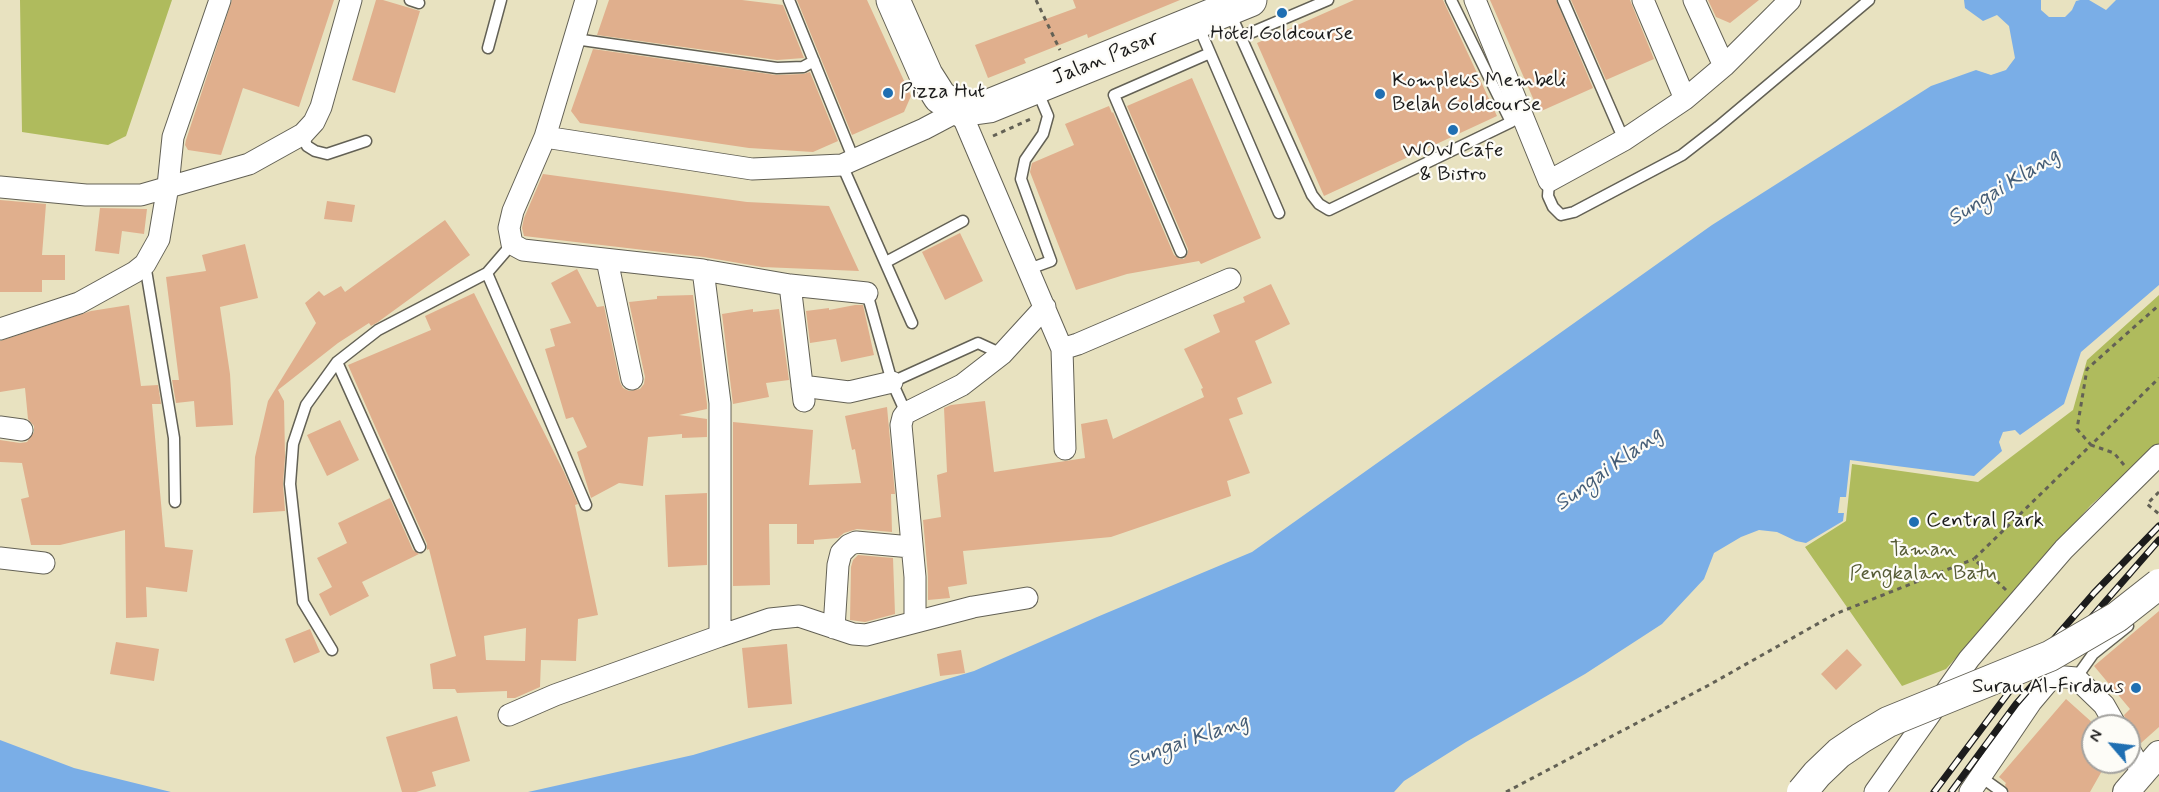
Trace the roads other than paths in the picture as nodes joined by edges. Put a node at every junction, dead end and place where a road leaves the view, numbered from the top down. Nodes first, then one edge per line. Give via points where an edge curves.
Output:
1 (220, 0) edge
2 (351, 0) edge
3 (501, 0) edge
4 (586, 0) edge
5 (789, 0) edge
6 (893, 0) edge
7 (1328, 0) edge
8 (1451, 0) edge
9 (1475, 0) edge
10 (1563, 0) edge
11 (1643, 0) edge
12 (1694, 0) edge
13 (1869, 0) edge
14 (1784, 2) edge
15 (1240, 15) edge
16 (1197, 22) junction
17 (575, 39) junction
18 (488, 48) dead end
19 (1210, 53) junction
20 (814, 61) junction
21 (1724, 66) junction
22 (1035, 87) junction
23 (1685, 99) junction
24 (960, 110) junction
25 (303, 134) junction
26 (545, 137) junction
27 (1624, 140) junction
28 (366, 141) dead end
29 (848, 162) junction
30 (1549, 181) junction
31 (168, 186) junction
32 (0, 187) edge
33 (1279, 213) dead end
34 (963, 221) dead end
35 (512, 244) junction
36 (1181, 252) dead end
37 (607, 260) junction
38 (886, 262) junction
39 (145, 264) junction
40 (1029, 269) junction
41 (703, 270) junction
42 (487, 273) junction
43 (1230, 279) dead end
44 (790, 285) junction
45 (867, 293) joint
46 (1045, 307) junction
47 (912, 323) dead end
48 (0, 329) edge
49 (1062, 349) junction
50 (1002, 354) junction
51 (337, 362) junction
52 (632, 380) dead end
53 (892, 382) junction
54 (906, 413) junction
55 (0, 427) edge
56 (22, 430) dead end
57 (1065, 450) dead end
58 (2159, 455) edge
59 (175, 502) dead end
60 (586, 505) dead end
61 (420, 547) dead end
62 (911, 547) junction
63 (0, 558) edge
64 (44, 563) dead end
65 (2159, 584) edge
66 (1027, 598) dead end
67 (2139, 617) dead end
68 (915, 621) junction
69 (834, 628) junction
70 (720, 636) junction
71 (332, 651) dead end
72 (2076, 678) junction
73 (2109, 714) edge
74 (509, 715) dead end
75 (2151, 764) edge
76 (1976, 784) edge
77 (1802, 792) edge
78 (1875, 792) edge
79 (2002, 792) edge
80 (2126, 792) edge

1 - 31 street via 173,137
2 - 25 street via 321,107
3 - 18 lane
4 - 17 street
5 - 20 lane
6 - 24 highway via 926,75 940,96
7 - 15 lane
8 - 15 lane via 1511,122 1329,210 1312,195
9 - 30 street
10 - 27 lane
11 - 23 street
12 - 21 street
13 - 30 lane via 1682,154 1574,212 1561,215 1548,195
14 - 21 street
15 - 16 highway, Jalan Pasar
16 - 19 lane
16 - 22 highway, Jalan Pasar
17 - 20 lane via 777,68 803,67
17 - 26 street
19 - 33 lane
19 - 36 lane via 1114,95
20 - 29 lane
21 - 23 street
22 - 24 highway, Jalan Pasar via 989,106
22 - 40 lane via 1048,116 1043,134 1025,160 1021,179 1051,261
23 - 27 street
24 - 29 street
24 - 40 street
25 - 28 lane via 307,146 327,154
25 - 31 street via 249,164
26 - 29 street via 752,169
26 - 35 street via 513,211 509,228
27 - 30 street
29 - 38 lane
31 - 32 street via 141,195 86,195
31 - 39 street via 159,239
34 - 38 lane
35 - 37 street via 523,250
35 - 42 lane
37 - 41 street
37 - 52 street
38 - 47 lane
39 - 48 street via 79,303
39 - 59 lane via 174,438
40 - 46 street
41 - 44 street
41 - 70 street via 720,403
42 - 51 lane via 378,330
42 - 60 lane
43 - 49 street
44 - 45 street
44 - 53 street via 803,393 849,392
45 - 53 lane
46 - 49 street
46 - 50 street
49 - 57 street
50 - 53 lane via 978,343
50 - 54 street via 962,385
51 - 61 lane
51 - 71 lane via 306,405 293,444 290,484 303,603
53 - 54 lane
54 - 62 street via 901,425
55 - 56 street
58 - 78 street via 2064,549 1969,659
62 - 68 street
62 - 69 street via 856,542 841,553
63 - 64 street
65 - 77 main road, bridge via 2117,617 2050,656 1888,722 1839,753
66 - 68 street
67 - 72 lane via 2092,654
68 - 69 street via 866,635
69 - 70 street via 799,616 770,619
70 - 74 street
72 - 73 street
72 - 76 street via 2053,676
75 - 80 street
76 - 79 lane

